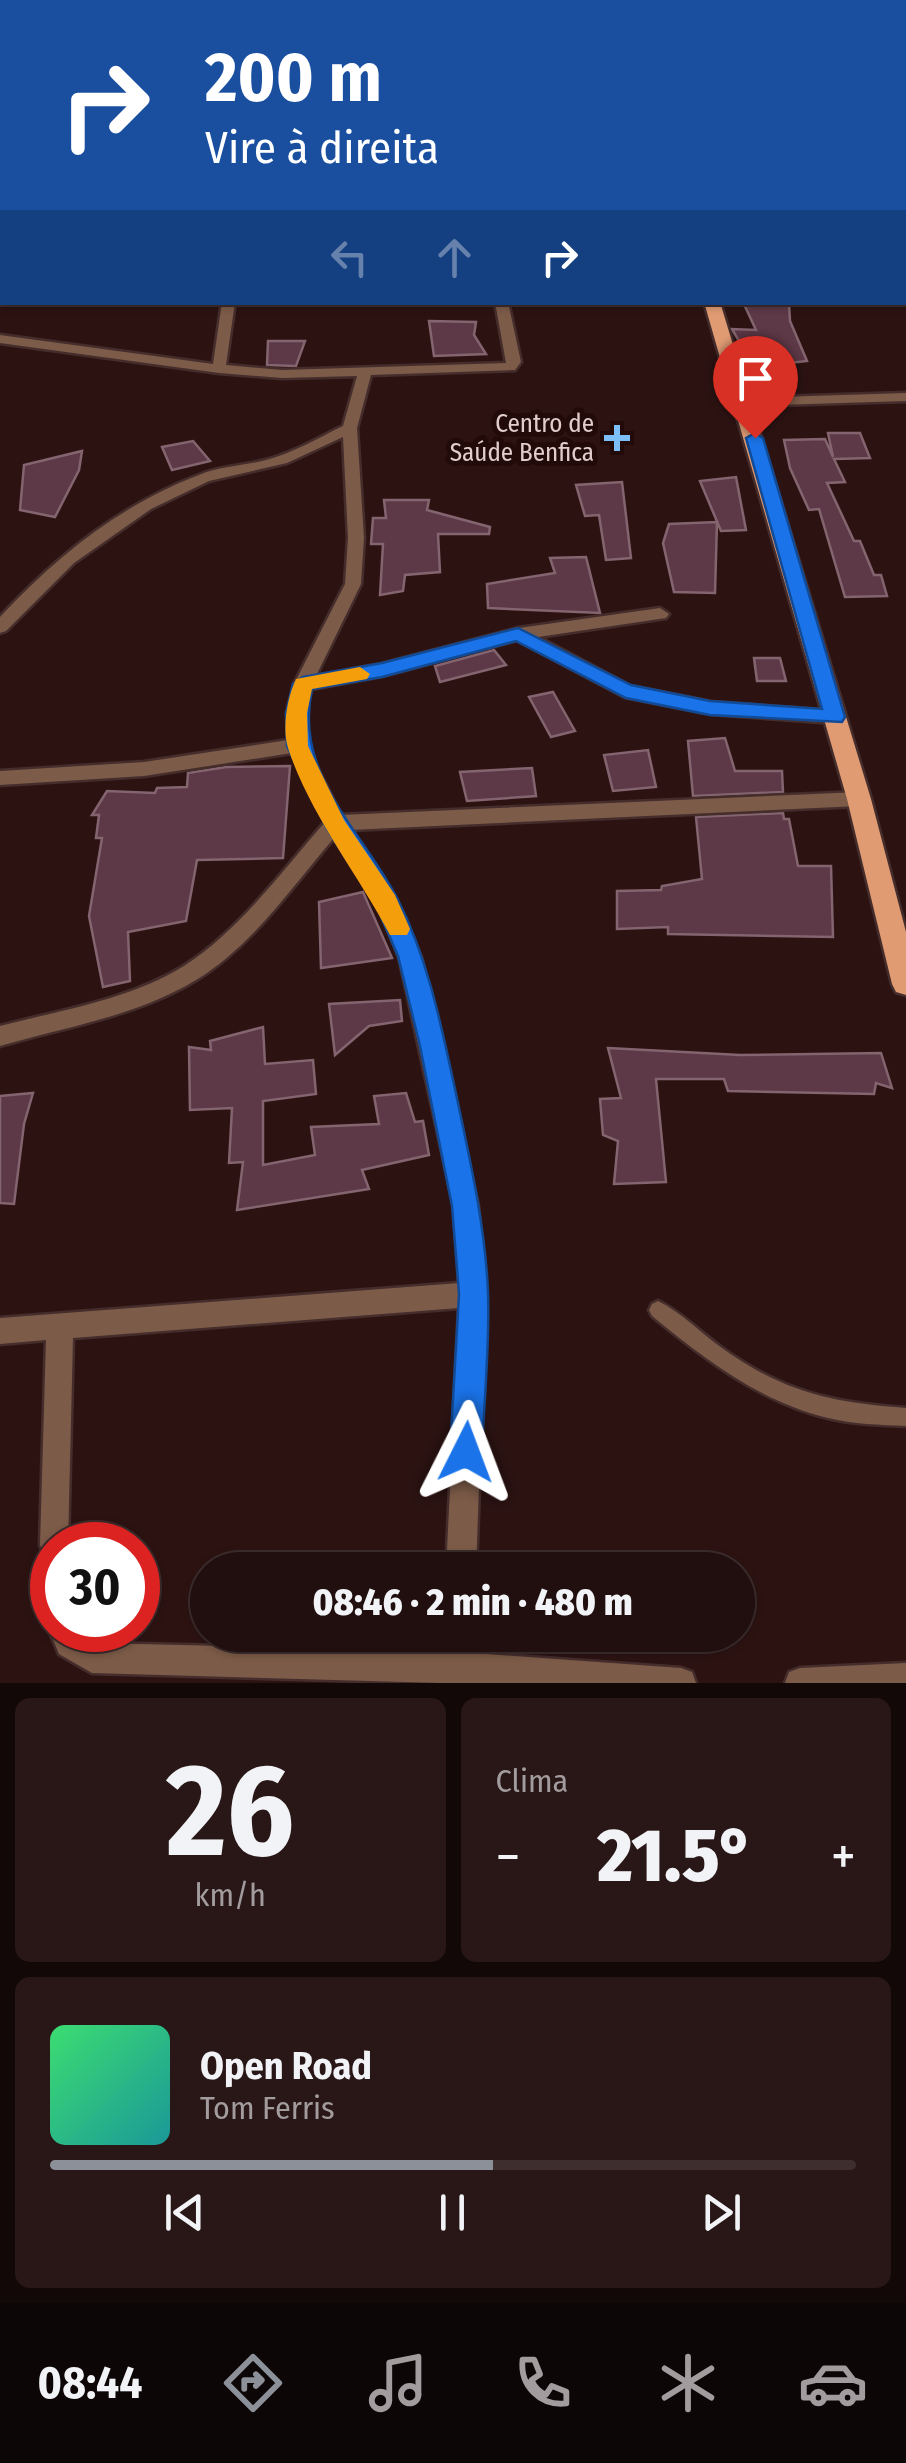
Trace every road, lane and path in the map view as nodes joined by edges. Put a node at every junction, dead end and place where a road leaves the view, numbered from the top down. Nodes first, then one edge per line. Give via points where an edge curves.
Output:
1 (229, 305) edge
2 (502, 305) edge
3 (713, 305) edge
4 (0, 339) edge
5 (219, 369) junction
6 (365, 372) junction
7 (906, 397) edge
8 (745, 402) junction
9 (350, 428) junction
10 (660, 614) dead end
11 (0, 627) edge
12 (518, 634) junction
13 (303, 684) junction
14 (835, 717) junction
15 (298, 746) junction
16 (0, 778) edge
17 (859, 799) junction
18 (335, 823) junction
19 (906, 984) edge
20 (0, 1036) edge
21 (473, 1294) junction
22 (658, 1310) dead end
23 (60, 1328) junction
24 (0, 1331) edge
25 (906, 1417) edge
26 (55, 1522) edge
27 (462, 1552) edge
28 (83, 1652) edge
29 (456, 1675) edge
30 (906, 1678) edge
31 (681, 1683) edge
32 (800, 1683) edge

1 - 5 street
2 - 6 street via 510,367
3 - 8 main road
4 - 5 street
5 - 6 street
6 - 9 street
7 - 8 street
8 - 14 main road
9 - 11 street via 273,463 208,476 152,500 92,536
9 - 13 street via 353,584
10 - 12 street
12 - 13 street
12 - 14 street via 626,690 710,708
13 - 15 street
14 - 17 main road
15 - 16 street via 144,769
15 - 18 street
17 - 18 street
17 - 19 main road
18 - 20 street via 190,973 138,997
18 - 21 street via 387,902 410,956 466,1206
21 - 23 street
21 - 27 street
22 - 25 lane via 725,1364 790,1400 848,1416
23 - 24 street
23 - 26 street
28 - 29 street via 92,1658
29 - 31 street
30 - 32 street

